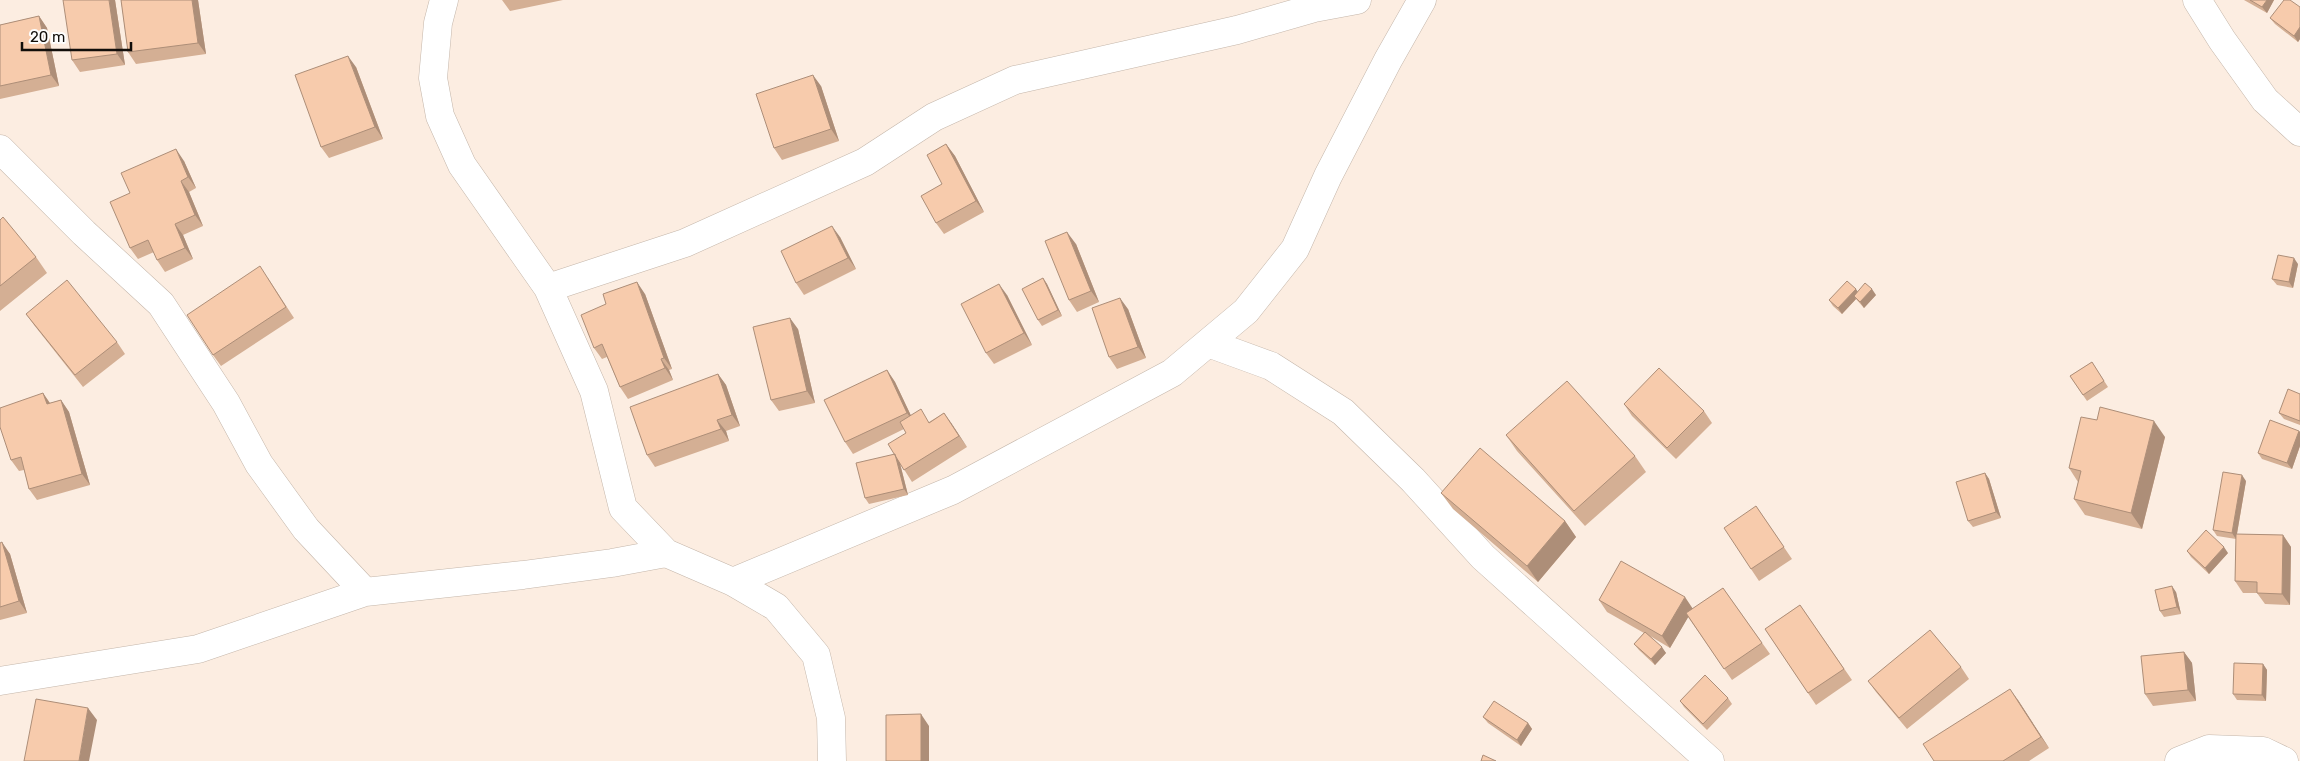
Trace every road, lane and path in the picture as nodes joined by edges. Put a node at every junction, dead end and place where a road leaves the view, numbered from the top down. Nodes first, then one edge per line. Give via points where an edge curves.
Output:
1 (444, 0) edge
2 (1357, 0) edge
3 (1422, 0) edge
4 (2197, 0) edge
5 (2300, 132) edge
6 (1, 151) edge
7 (548, 288) junction
8 (1208, 343) junction
9 (666, 553) junction
10 (733, 582) junction
11 (365, 592) junction
12 (0, 682) edge
13 (832, 761) edge
14 (1710, 761) edge
15 (2179, 761) edge
16 (2284, 761) edge

1 - 7 street via 438,24 433,78 440,116 462,165
2 - 7 street via 1015,80 934,116 865,162 694,239
3 - 8 street via 1328,176 1294,249 1246,311
4 - 5 street via 2266,100
6 - 11 street via 161,304 226,403 259,464 306,529
7 - 9 street via 594,391 623,508
8 - 10 street via 1172,373 953,490
8 - 14 street via 1271,366 1343,412 1413,480 1484,557
9 - 10 street
9 - 11 street via 533,574
10 - 13 street via 776,607 816,655 831,718
11 - 12 street via 198,649
15 - 16 street via 2209,750 2263,752

